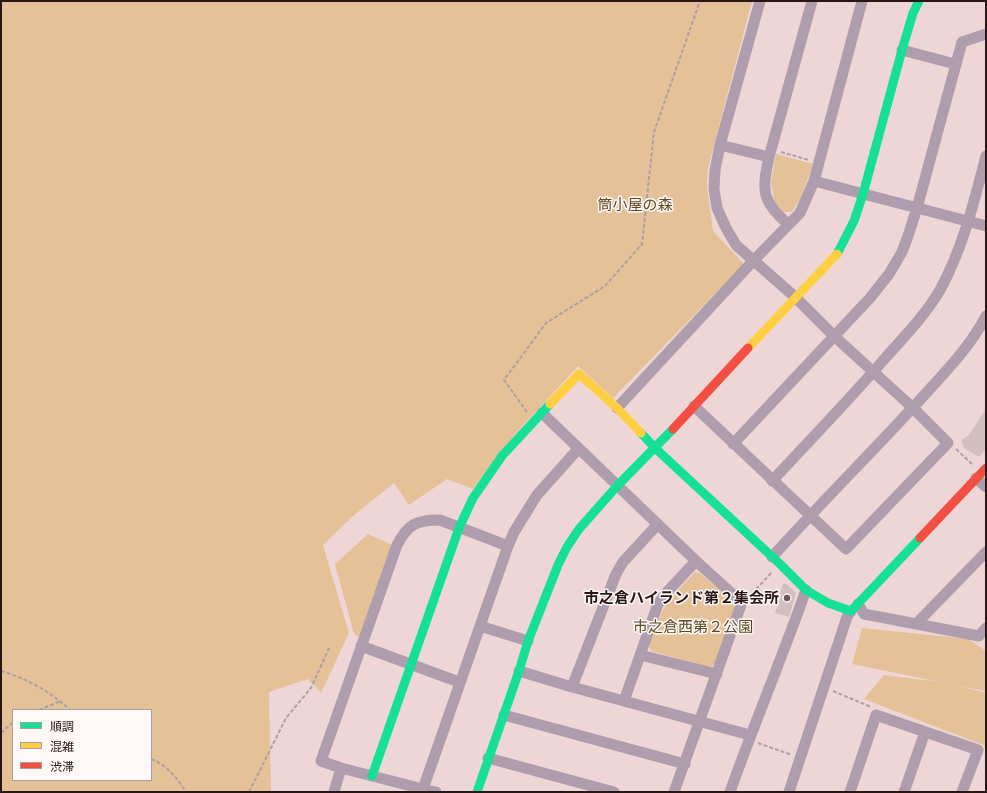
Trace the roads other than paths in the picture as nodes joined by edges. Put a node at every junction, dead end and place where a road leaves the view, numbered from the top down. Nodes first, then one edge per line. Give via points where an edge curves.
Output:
1 (760, 1) edge
2 (812, 1) edge
3 (862, 1) edge
4 (918, 1) edge
5 (986, 34) edge
6 (902, 50) junction
7 (955, 64) junction
8 (720, 145) junction
9 (770, 153) junction
10 (986, 156) edge
11 (814, 181) junction
12 (863, 194) junction
13 (917, 208) junction
14 (969, 221) junction
15 (788, 224) junction
16 (986, 226) edge
17 (754, 260) junction
18 (795, 297) junction
19 (986, 316) edge
20 (834, 336) junction
21 (874, 372) junction
22 (694, 406) junction
23 (617, 408) junction
24 (912, 408) junction
25 (542, 413) junction
26 (733, 444) junction
27 (655, 448) junction
28 (578, 449) junction
29 (981, 473) edge
30 (772, 481) junction
31 (618, 485) junction
32 (986, 487) edge
33 (810, 516) junction
34 (658, 524) junction
35 (459, 528) junction
36 (508, 546) junction
37 (986, 552) edge
38 (776, 560) junction
39 (696, 561) junction
40 (806, 590) junction
41 (854, 608) junction
42 (916, 624) junction
43 (480, 626) junction
44 (986, 628) edge
45 (528, 640) junction
46 (361, 646) junction
47 (640, 655) junction
48 (410, 664) junction
49 (519, 671) junction
50 (717, 674) junction
51 (460, 682) junction
52 (572, 687) junction
53 (624, 701) junction
54 (504, 715) junction
55 (700, 722) junction
56 (925, 732) junction
57 (749, 737) junction
58 (488, 758) junction
59 (685, 764) junction
60 (341, 768) junction
61 (372, 776) junction
62 (423, 790) edge
63 (334, 792) edge
64 (436, 792) edge
65 (477, 792) edge
66 (614, 792) edge
67 (674, 792) edge
68 (730, 792) edge
69 (789, 792) edge
70 (850, 792) edge
71 (904, 792) edge
72 (962, 792) edge

1 - 8 street
2 - 9 street
3 - 11 street
4 - 6 street
5 - 7 street via 962,42
6 - 7 street
6 - 12 street
7 - 13 street
8 - 9 street
8 - 17 street via 714,189 717,208 736,245
9 - 15 street via 764,189 772,209
10 - 14 street
11 - 12 street
11 - 15 street via 800,213
12 - 13 street
12 - 18 street via 854,221 839,251
13 - 14 street
13 - 20 street via 902,252 889,274
14 - 16 street
14 - 21 street via 940,290 917,322
15 - 17 street
17 - 18 street
17 - 23 street
18 - 20 street
18 - 22 street
19 - 24 street via 954,363
20 - 21 street
20 - 26 street
21 - 24 street
21 - 30 street
22 - 26 street
22 - 27 street
23 - 25 street via 579,374
23 - 27 street
24 - 33 street
24 - 33 street via 948,443 846,549
25 - 28 street
25 - 35 street via 502,456 473,498
26 - 30 street
27 - 31 street
27 - 38 street
28 - 31 street
28 - 36 street via 537,495
29 - 32 street
29 - 41 street
30 - 33 street
31 - 34 street
31 - 45 street via 579,529 567,547
33 - 38 street
34 - 39 street
34 - 52 street via 616,574
35 - 36 street
35 - 46 street via 440,520 428,520 418,522 406,530 397,545
35 - 48 street
36 - 43 street
37 - 42 street
38 - 40 street
39 - 47 street via 658,604
39 - 50 street via 739,600 741,605
40 - 41 street via 828,603
40 - 57 street
41 - 42 street via 864,614
41 - 69 street via 847,617
42 - 44 street via 979,636
43 - 45 street
43 - 51 street
45 - 49 street
46 - 48 street
46 - 60 street via 321,761
47 - 50 street
47 - 53 street
48 - 51 street
48 - 61 street
49 - 52 street
49 - 54 street
50 - 55 street
51 - 62 street
52 - 53 street
53 - 55 street
54 - 58 street
54 - 59 street
55 - 57 street
55 - 59 street
56 - 70 street via 876,715
56 - 71 street
56 - 72 street via 978,750
57 - 68 street
58 - 65 street
58 - 66 street
59 - 67 street
60 - 61 street
60 - 63 street
61 - 62 street
62 - 64 street

